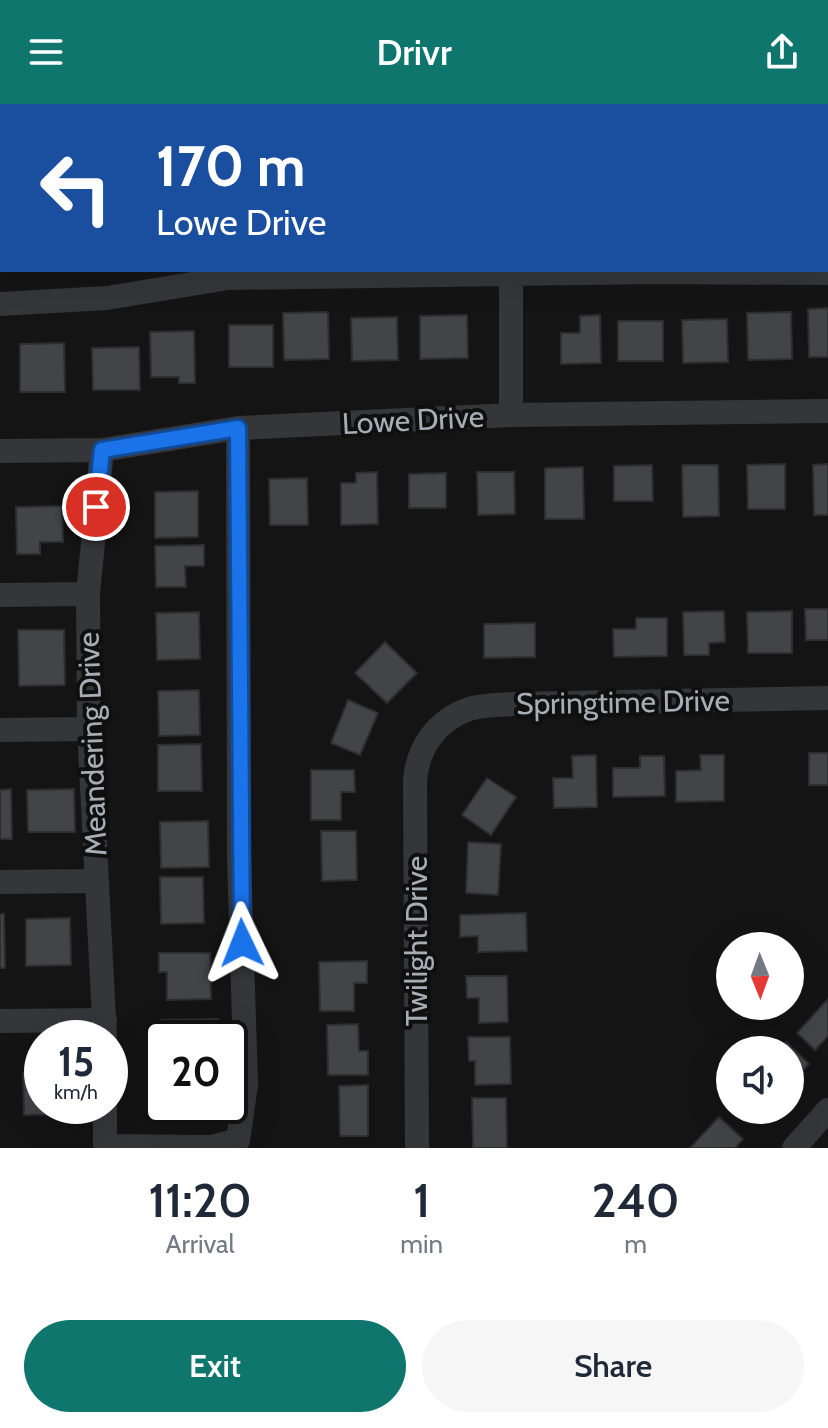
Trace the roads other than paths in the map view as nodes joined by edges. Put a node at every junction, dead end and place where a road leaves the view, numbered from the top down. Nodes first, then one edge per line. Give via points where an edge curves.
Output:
1 (511, 272) edge
2 (740, 272) edge
3 (828, 273) edge
4 (0, 304) edge
5 (828, 411) edge
6 (511, 415) junction
7 (238, 428) junction
8 (102, 450) junction
9 (0, 451) edge
10 (88, 594) junction
11 (0, 595) edge
12 (828, 698) edge
13 (89, 729) junction
14 (0, 730) edge
15 (430, 738) joint
16 (97, 881) junction
17 (0, 882) edge
18 (105, 1020) edge
19 (0, 1021) edge
20 (24, 1023) edge
21 (828, 1110) edge
22 (105, 1124) edge
23 (238, 1144) edge
24 (105, 1147) edge
25 (417, 1148) edge
26 (794, 1148) edge

1 - 4 street via 228,278 107,298
1 - 6 street
2 - 3 street
5 - 6 street, Lowe Drive
6 - 7 street, Lowe Drive
7 - 8 street, Lowe Drive
7 - 23 street via 239,858 246,1085
8 - 9 street, Lowe Drive
8 - 10 street, Meandering Drive
10 - 11 street
10 - 13 street, Meandering Drive
12 - 15 street, Springtime Drive via 472,708 449,718
13 - 14 street
13 - 16 street, Meandering Drive
15 - 25 street, Twilight Drive via 417,759 415,780
16 - 17 street
16 - 18 street, Meandering Drive
19 - 20 street
21 - 26 street
22 - 24 street
23 - 24 street

